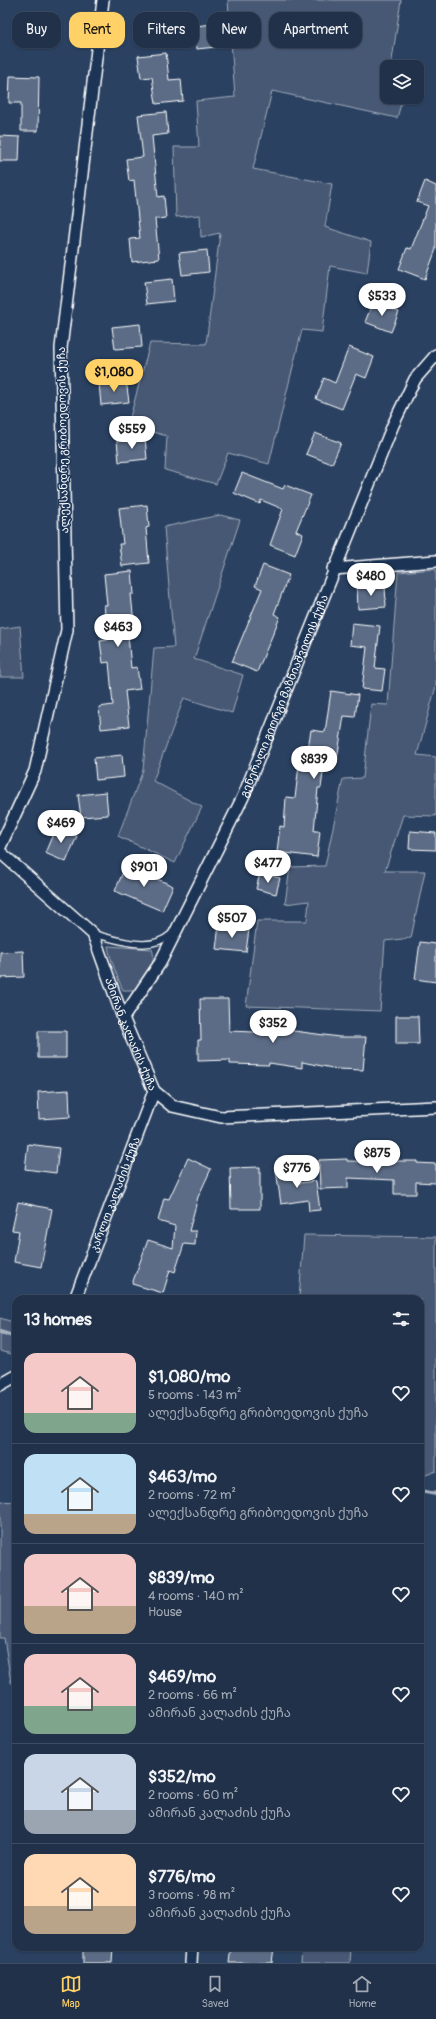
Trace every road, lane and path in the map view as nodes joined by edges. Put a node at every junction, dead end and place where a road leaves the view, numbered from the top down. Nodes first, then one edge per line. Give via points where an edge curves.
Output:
1 (103, 0) edge
2 (436, 355) edge
3 (436, 561) edge
4 (333, 569) junction
5 (0, 847) edge
6 (0, 852) edge
7 (178, 927) junction
8 (93, 934) junction
9 (123, 1018) junction
10 (154, 1090) junction
11 (436, 1107) edge
12 (77, 1295) edge
13 (12, 1378) edge
14 (0, 1385) edge
15 (192, 1951) edge
16 (191, 1963) edge

1 - 5 street, ალექსანდრე გრიბოედოვის ქუჩა via 61,348 67,630 36,771
2 - 4 street, გენერალი გიორგი მაზნიაშვილის ქუჩა via 415,379
3 - 4 street
4 - 7 street, გენერალი გიორგი მაზნიაშვილის ქუჩა via 243,797
6 - 8 street, ამირან კალაძის ქუჩა
7 - 8 lane, გენერალი გიორგი მაზნიაშვილის ქუჩა via 167,938 155,943 140,944
7 - 9 street, გენერალი გიორგი მაზნიაშვილის ქუჩა via 160,963
8 - 9 street, ამირან კალაძის ქუჩა
9 - 10 street, ამირან კალაძის ქუჩა
10 - 11 street, ამირან კალაძის ქუჩა via 172,1106 221,1117
10 - 12 street, კარლო კალაძის ქუჩა
13 - 14 street
15 - 16 street

